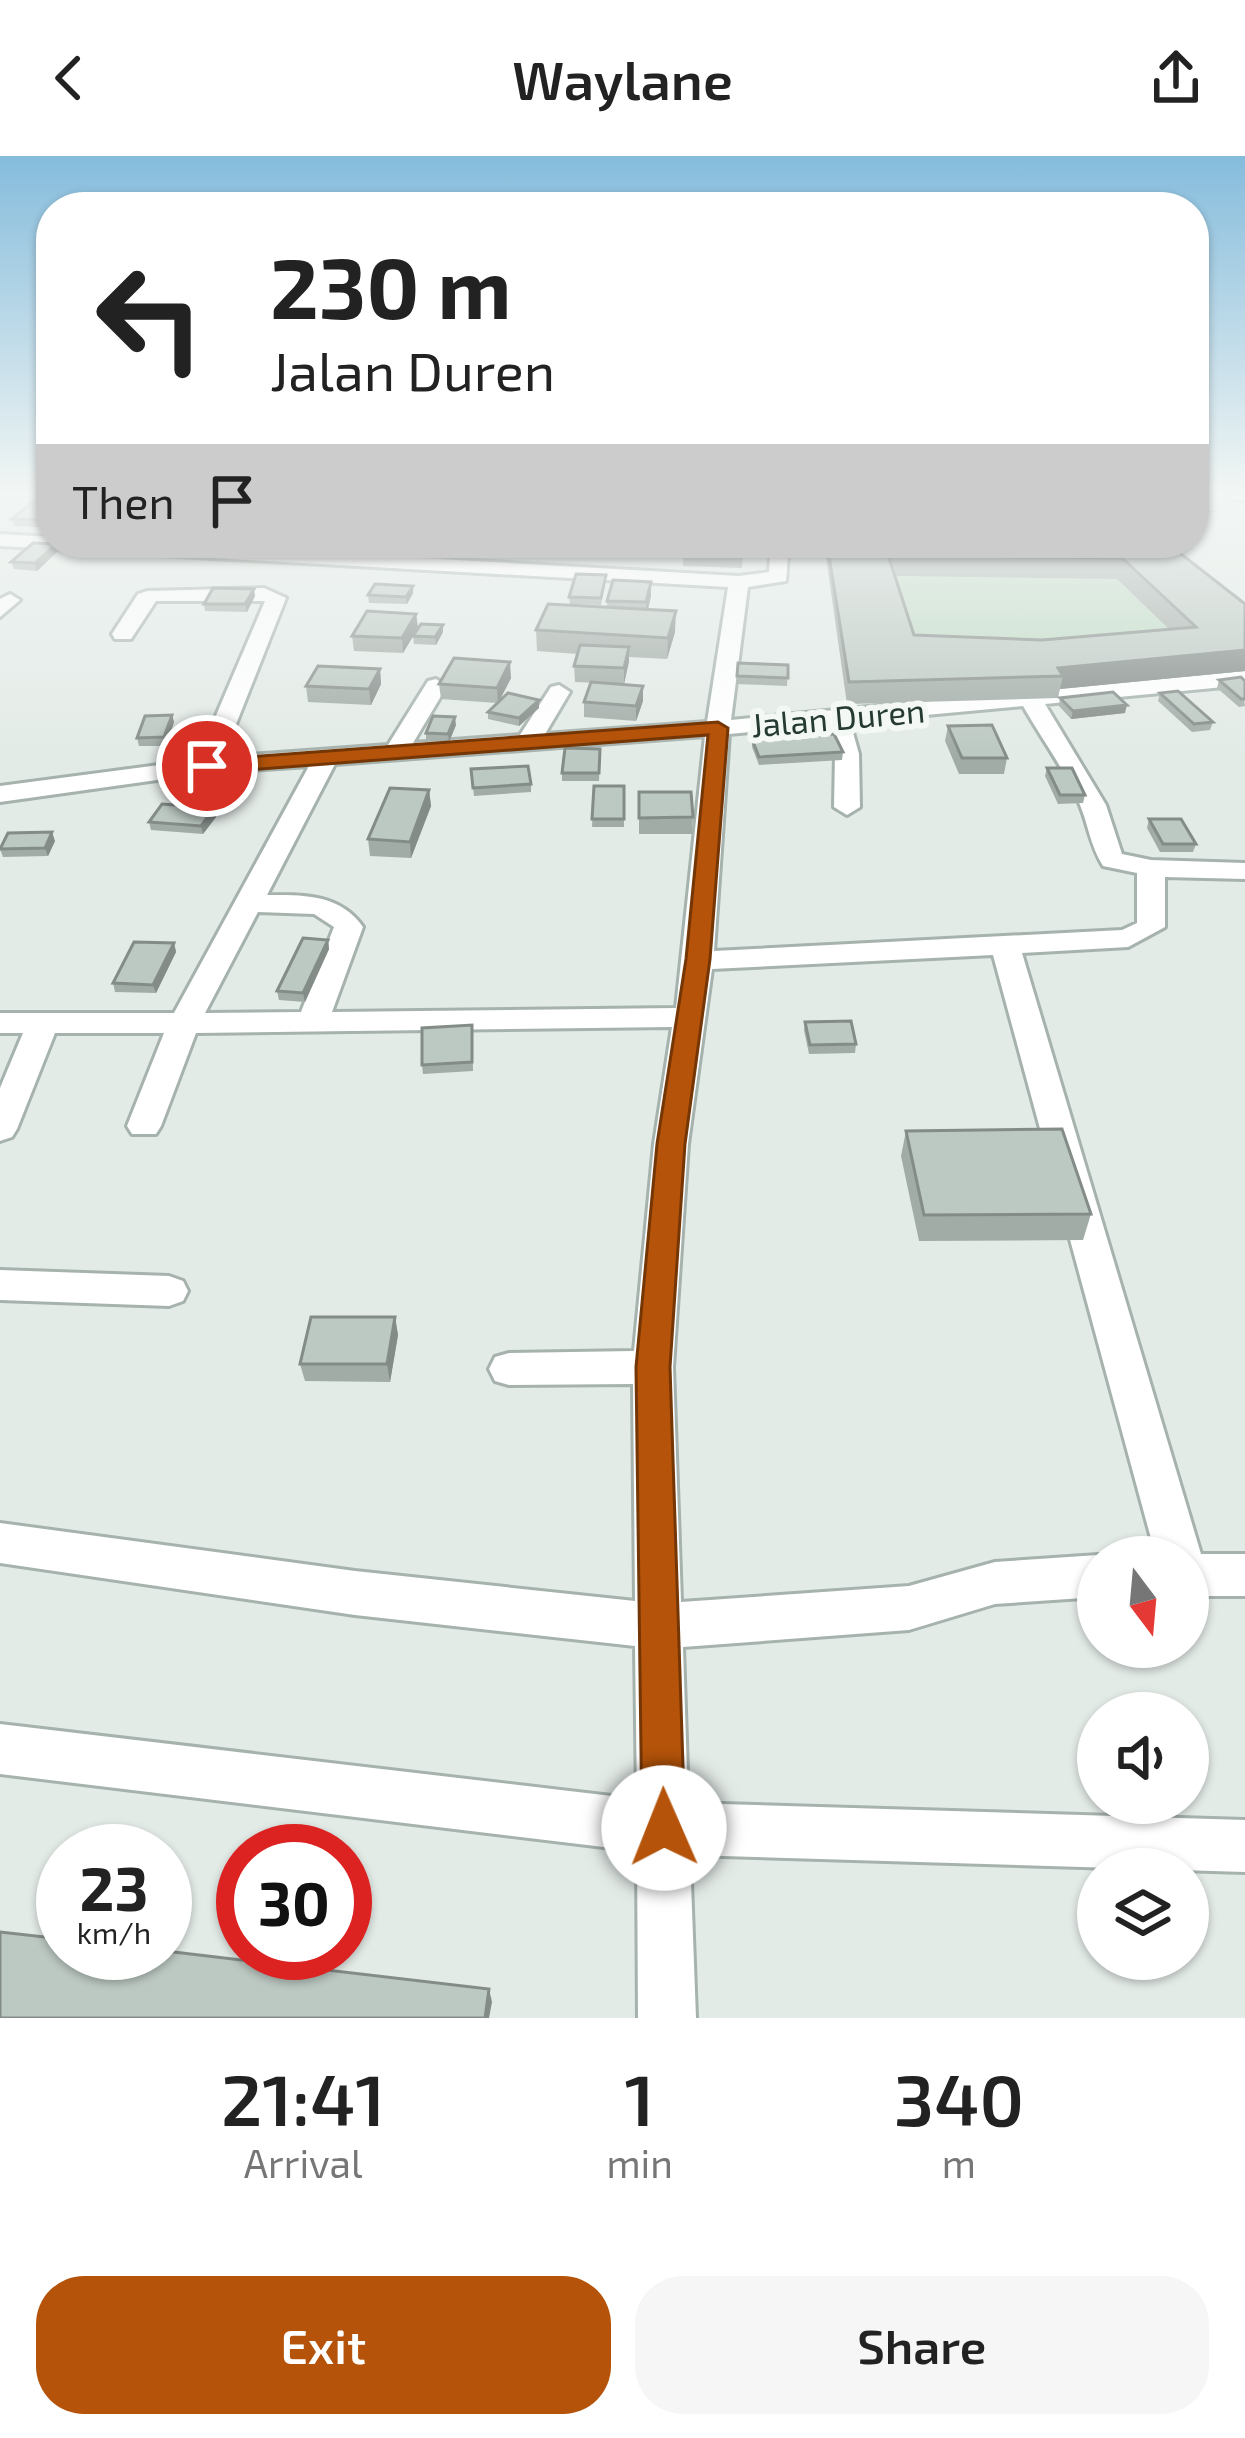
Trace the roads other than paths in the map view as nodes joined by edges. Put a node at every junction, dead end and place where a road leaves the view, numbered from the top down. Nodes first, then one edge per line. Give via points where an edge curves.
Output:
1 (729, 582) edge
2 (746, 582) edge
3 (739, 583) junction
4 (123, 634) dead end
5 (1245, 678) edge
6 (436, 686) edge
7 (559, 692) dead end
8 (1031, 700) junction
9 (837, 717) junction
10 (718, 728) junction
11 (527, 744) junction
12 (394, 755) junction
13 (324, 760) junction
14 (207, 766) junction
15 (0, 794) edge
16 (847, 807) dead end
17 (1151, 868) junction
18 (1245, 871) edge
19 (248, 903) junction
20 (1004, 942) junction
21 (698, 959) junction
22 (689, 1017) junction
23 (0, 1023) edge
24 (43, 1023) junction
25 (312, 1023) junction
26 (183, 1025) junction
27 (144, 1126) dead end
28 (0, 1129) edge
29 (0, 1286) edge
30 (170, 1292) dead end
31 (653, 1367) junction
32 (509, 1369) dead end
33 (1173, 1536) edge
34 (0, 1543) edge
35 (1245, 1574) edge
36 (1209, 1575) edge
37 (1077, 1577) edge
38 (659, 1626) junction
39 (0, 1749) edge
40 (664, 1828) junction
41 (1245, 1846) edge
42 (668, 2018) edge

1 - 3 street
2 - 3 street
3 - 10 street
4 - 14 street via 154,595 274,596
5 - 8 street, Jalan Duren
6 - 12 street
7 - 11 street
8 - 9 street, Jalan Duren
8 - 17 street via 1094,805 1107,855
9 - 10 street, Jalan Duren
9 - 16 street
10 - 11 street, Jalan Duren
10 - 21 street
11 - 12 street, Jalan Duren
12 - 13 street, Jalan Duren
13 - 14 street, Jalan Duren
13 - 19 street
14 - 15 street, Jalan Duren
17 - 18 street
17 - 20 street via 1152,921 1143,934
19 - 25 street via 344,916 349,927
19 - 26 street
20 - 21 street
20 - 33 street
21 - 22 street
22 - 25 street
22 - 31 street
23 - 24 street
24 - 26 street
24 - 28 street
25 - 26 street
26 - 27 street
29 - 30 street
31 - 32 street
31 - 38 street
34 - 38 street
35 - 36 street
37 - 38 street via 995,1583 909,1607
38 - 40 street
39 - 40 street
40 - 41 street
40 - 42 street

